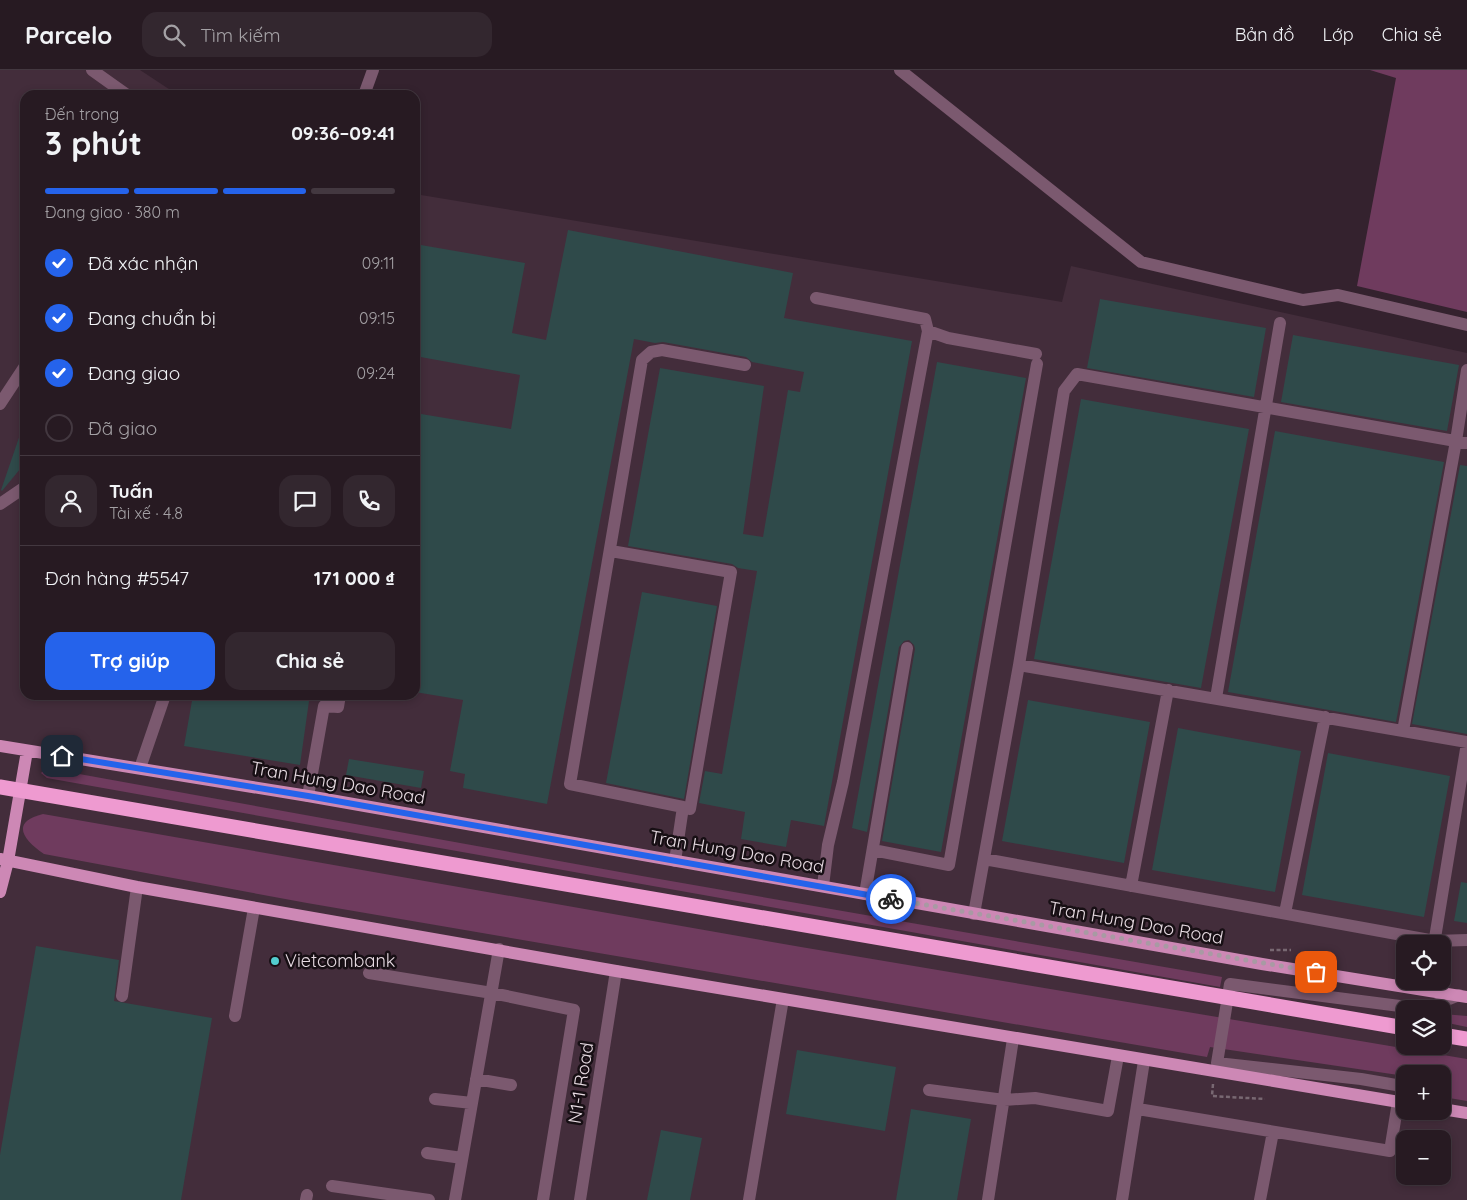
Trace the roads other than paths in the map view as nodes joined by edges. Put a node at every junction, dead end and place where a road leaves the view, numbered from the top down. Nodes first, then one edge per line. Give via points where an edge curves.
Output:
1 (92, 70) edge
2 (373, 70) edge
3 (900, 70) edge
4 (120, 90) edge
5 (366, 90) edge
6 (816, 298) dead end
7 (1280, 323) dead end
8 (1467, 325) edge
9 (928, 331) junction
10 (745, 365) dead end
11 (1467, 370) edge
12 (20, 374) edge
13 (0, 404) edge
14 (1266, 407) junction
15 (1462, 442) edge
16 (20, 490) edge
17 (0, 504) edge
18 (611, 551) junction
19 (907, 648) dead end
20 (1019, 665) junction
21 (1168, 690) junction
22 (1216, 698) junction
23 (163, 700) edge
24 (339, 700) edge
25 (1325, 717) junction
26 (1403, 731) junction
27 (1467, 743) edge
28 (0, 746) edge
29 (27, 750) junction
30 (140, 768) junction
31 (0, 788) edge
32 (20, 791) junction
33 (308, 796) junction
34 (682, 808) junction
35 (873, 850) junction
36 (984, 859) junction
37 (4, 860) edge
38 (675, 861) junction
39 (823, 886) junction
40 (1131, 886) junction
41 (137, 887) junction
42 (0, 892) edge
43 (865, 894) junction
44 (254, 908) junction
45 (1285, 913) junction
46 (974, 914) junction
47 (1398, 935) edge
48 (1435, 935) edge
49 (1467, 940) edge
50 (1451, 941) edge
51 (499, 949) junction
52 (616, 971) junction
53 (369, 973) dead end
54 (1396, 981) edge
55 (1441, 990) edge
56 (492, 993) junction
57 (122, 996) dead end
58 (1463, 996) edge
59 (783, 999) junction
60 (1451, 1000) edge
61 (1396, 1005) edge
62 (235, 1016) dead end
63 (1396, 1026) edge
64 (1451, 1036) edge
65 (1013, 1039) junction
66 (1467, 1039) edge
67 (1118, 1056) junction
68 (1144, 1061) junction
69 (476, 1079) junction
70 (511, 1084) dead end
71 (1396, 1085) edge
72 (929, 1090) dead end
73 (435, 1099) dead end
74 (1004, 1100) junction
75 (1396, 1101) edge
76 (472, 1103) junction
77 (1138, 1109) junction
78 (1451, 1111) edge
79 (1467, 1114) edge
80 (1397, 1120) edge
81 (1273, 1132) junction
82 (427, 1153) dead end
83 (462, 1158) junction
84 (332, 1186) dead end
85 (429, 1200) edge
86 (454, 1200) edge
87 (543, 1200) edge
88 (580, 1200) edge
89 (749, 1200) edge
90 (988, 1200) edge
91 (1122, 1200) edge
92 (1260, 1200) edge

1 - 4 street
2 - 5 street
3 - 8 street via 1141,262 1303,300 1338,295
6 - 9 street via 925,319
7 - 14 street
9 - 35 street via 1036,359 949,865
9 - 39 street via 843,782 828,845
10 - 18 street via 662,350 654,350 645,356 640,366
11 - 15 street
12 - 13 street
14 - 15 street
14 - 20 street via 1077,374 1064,391
14 - 22 street
15 - 26 street
16 - 17 street
18 - 34 street via 570,784
18 - 34 street via 731,572 690,809
19 - 35 street
20 - 21 street
20 - 36 street
21 - 22 street
21 - 40 street
22 - 25 street
23 - 30 street
24 - 33 street via 338,708 324,706
25 - 26 street
25 - 45 street
26 - 27 street
27 - 48 street
28 - 29 main road, Tran Hung Dao Road
29 - 30 main road, Tran Hung Dao Road
29 - 32 main road
30 - 33 main road, Tran Hung Dao Road
31 - 32 highway
32 - 37 main road
32 - 63 highway
33 - 38 main road, Tran Hung Dao Road
34 - 38 street
35 - 43 street
36 - 40 street
36 - 46 street
37 - 41 main road
37 - 42 main road
38 - 39 main road, Tran Hung Dao Road
39 - 43 main road, Tran Hung Dao Road
40 - 45 street
41 - 44 main road
41 - 57 street
43 - 46 main road, Tran Hung Dao Road
44 - 51 main road
44 - 62 street
45 - 47 street
46 - 54 main road, Tran Hung Dao Road
49 - 50 street
51 - 52 main road
51 - 56 street
52 - 59 main road
52 - 88 street, N1-1 Road
53 - 56 street
55 - 58 main road, Tran Hung Dao Road
56 - 69 street
56 - 87 street via 574,1010
58 - 60 street
59 - 65 main road
59 - 89 street
61 - 71 street via 1230,984 1217,1063
64 - 66 highway
65 - 67 main road
65 - 74 street
67 - 68 main road
67 - 74 street via 1108,1111 1035,1098
68 - 75 main road
68 - 77 street
69 - 70 street
69 - 76 street
72 - 74 street
73 - 76 street
74 - 90 street
76 - 83 street
77 - 81 street
77 - 91 street
78 - 79 main road
80 - 81 street via 1390,1151
81 - 92 street
82 - 83 street
83 - 86 street
84 - 85 street

